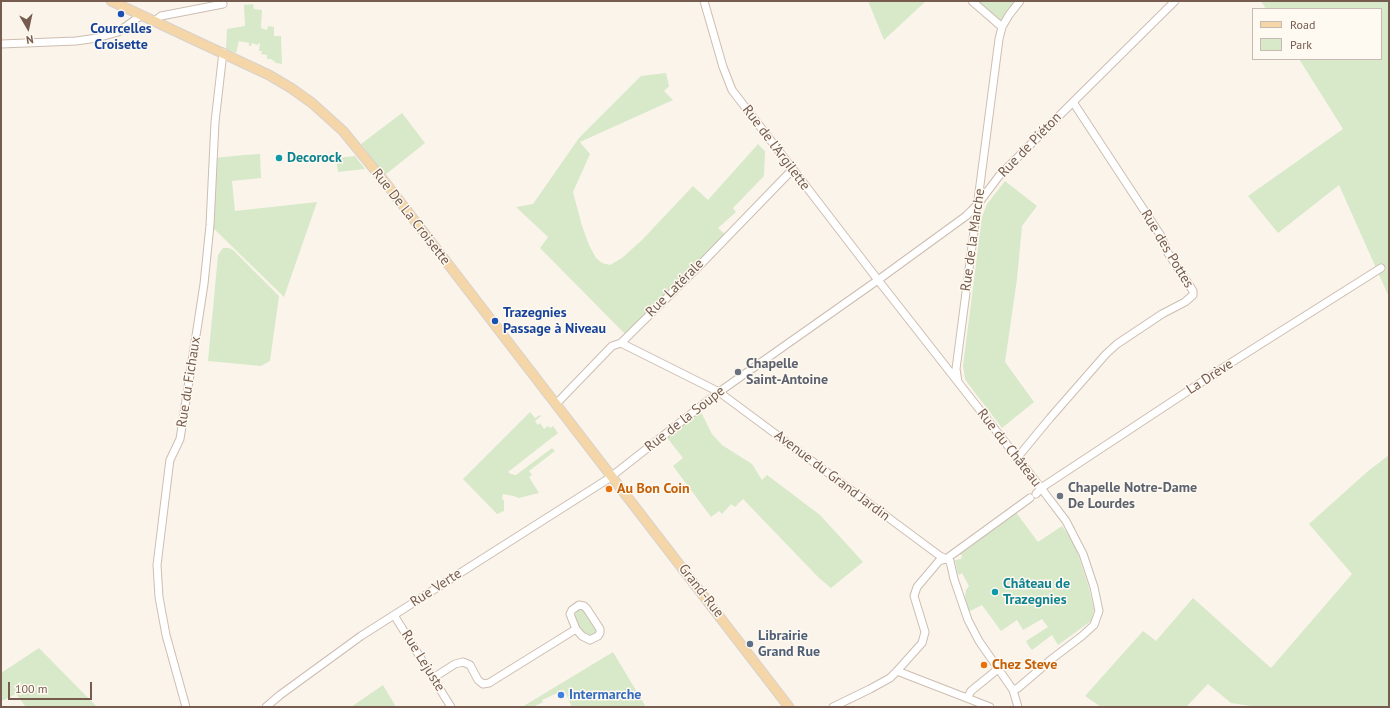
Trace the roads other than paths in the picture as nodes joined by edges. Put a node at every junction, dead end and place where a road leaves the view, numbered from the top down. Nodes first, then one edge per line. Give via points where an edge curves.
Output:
1 (111, 1) edge
2 (704, 1) edge
3 (972, 1) edge
4 (1020, 1) edge
5 (1175, 1) edge
6 (224, 4) dead end
7 (140, 14) junction
8 (156, 22) junction
9 (1002, 27) junction
10 (1, 44) edge
11 (223, 52) junction
12 (1073, 102) junction
13 (792, 170) junction
14 (978, 204) junction
15 (1381, 268) dead end
16 (878, 280) junction
17 (621, 343) junction
18 (958, 382) junction
19 (719, 392) junction
20 (556, 404) junction
21 (1017, 458) junction
22 (611, 476) junction
23 (1041, 488) junction
24 (946, 559) junction
25 (394, 615) junction
26 (576, 629) junction
27 (998, 669) junction
28 (897, 671) junction
29 (433, 678) junction
30 (1013, 690) junction
31 (966, 698) junction
32 (1017, 706) edge
33 (186, 707) edge
34 (266, 707) edge
35 (451, 707) edge
36 (789, 707) edge
37 (833, 707) edge
38 (990, 707) edge

1 - 7 main road, Rue De La Croisette
2 - 13 street, Rue de l'Argilette via 722,67 732,90
3 - 9 street
4 - 9 street, Rue de la Marche
5 - 12 street, Rue de Piéton
6 - 8 street via 161,16
7 - 8 main road, Rue De La Croisette
7 - 10 street via 118,32 97,38
8 - 11 main road, Rue De La Croisette
9 - 14 street, Rue de la Marche
11 - 20 main road, Rue De La Croisette via 291,88 343,131
11 - 33 street, Rue du Fichaux via 215,122 204,284 180,440 168,467 157,565 159,597 166,635
12 - 14 street, Rue de Piéton via 999,176
12 - 21 street, Rue des Pottes via 1161,236 1193,295 1125,337 1112,349
13 - 16 street, Rue de l'Argilette
13 - 17 street, Rue Latérale
14 - 16 street, Rue de Piéton via 966,216
14 - 18 street, Rue de la Marche via 956,369
15 - 23 street, La Drève
16 - 18 street, Rue du Château
16 - 19 street, Rue de la Soupe
17 - 19 street, Avenue du Grand Jardin
17 - 20 street, Rue Latérale via 612,346
18 - 21 street, Rue du Château
19 - 22 street, Rue de la Soupe
19 - 24 street, Avenue du Grand Jardin
20 - 22 main road, Rue De La Croisette
21 - 23 street, Rue du Château
22 - 25 street, Rue Verte
22 - 36 main road, Grand-Rue
23 - 24 street, La Drève
23 - 30 street, Rue du Château via 1066,521 1083,554 1100,612 1094,625 1082,636
24 - 27 street via 950,561 968,620
24 - 28 street, La Drève via 939,561 916,587 914,596 925,632 924,638
25 - 29 street, Rue Lejuste
25 - 34 street, Rue Verte via 322,664
26 - 26 street via 570,614 579,605 584,606 600,629 600,633 590,640
26 - 29 street via 488,683 483,684 478,680 470,665 463,662
27 - 30 street
27 - 31 street
28 - 31 street
28 - 37 street via 870,689
29 - 35 street, Rue Lejuste
30 - 32 street
31 - 38 street

